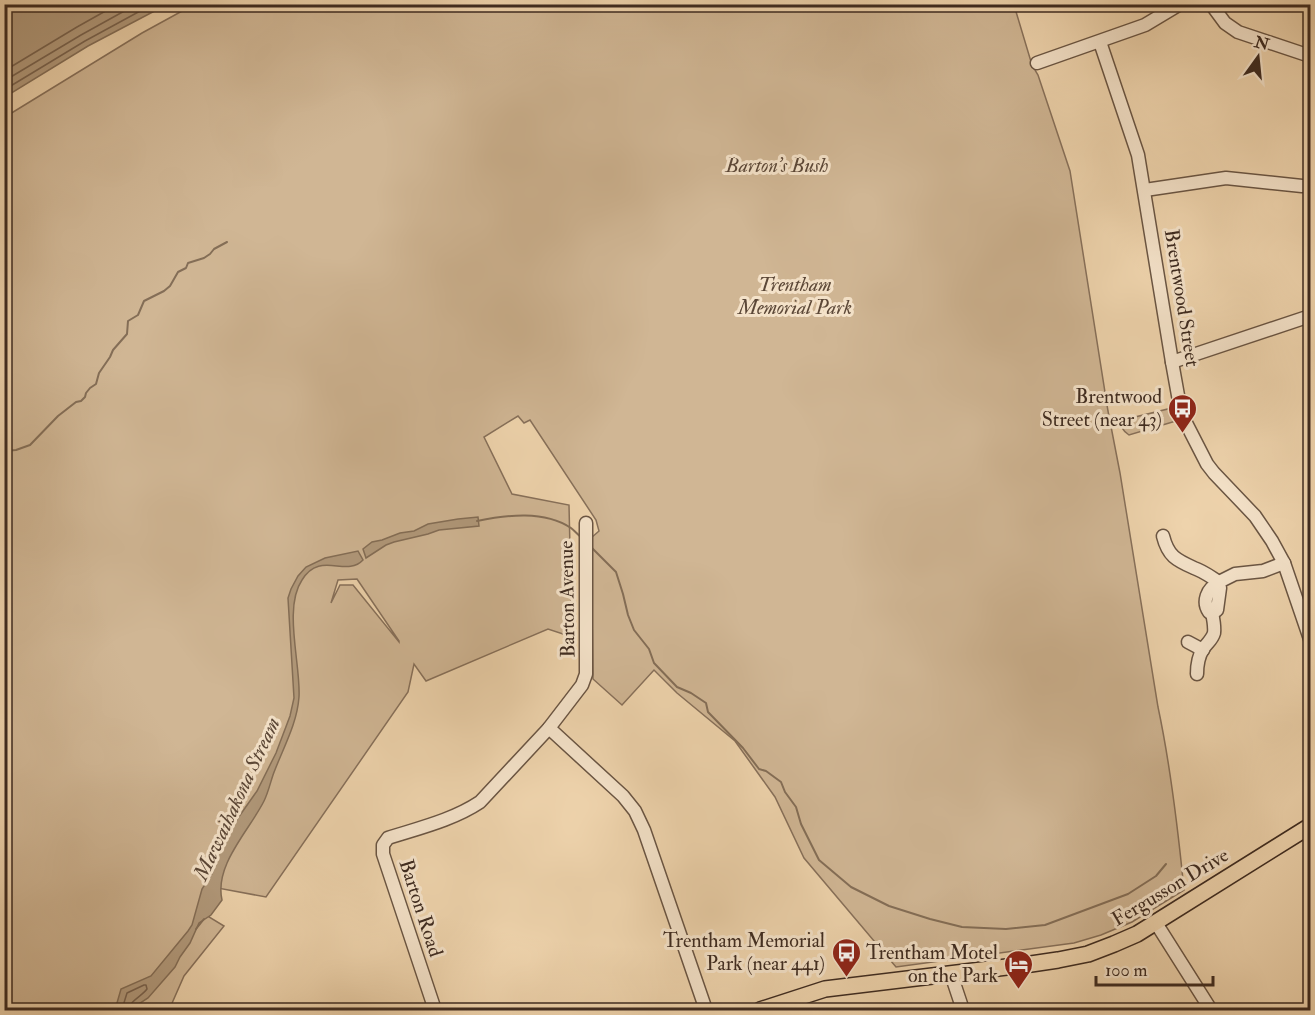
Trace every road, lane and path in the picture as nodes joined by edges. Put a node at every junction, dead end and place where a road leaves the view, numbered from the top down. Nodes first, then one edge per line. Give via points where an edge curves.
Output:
1 (1180, 4) edge
2 (1210, 4) edge
3 (1100, 42) junction
4 (1311, 56) edge
5 (1037, 63) dead end
6 (1302, 186) dead end
7 (1145, 190) junction
8 (1311, 316) edge
9 (1172, 362) junction
10 (586, 523) dead end
11 (1162, 536) dead end
12 (1284, 563) junction
13 (1219, 583) junction
14 (1311, 639) edge
15 (1188, 642) dead end
16 (1203, 650) junction
17 (1197, 674) dead end
18 (549, 728) junction
19 (1311, 826) edge
20 (1156, 923) junction
21 (951, 974) junction
22 (435, 1011) edge
23 (705, 1011) edge
24 (760, 1011) edge
25 (963, 1011) edge
26 (1211, 1011) edge

1 - 3 street via 1145,24
2 - 4 street via 1238,32
3 - 5 street
3 - 7 street, Brentwood Street via 1138,154
6 - 7 street via 1226,178
7 - 9 street, Brentwood Street
8 - 9 street
9 - 12 street, Brentwood Street via 1186,423 1202,455 1255,516
10 - 18 street, Barton Avenue via 586,674
11 - 13 street via 1174,558
12 - 13 street via 1263,571 1235,574
12 - 14 street, Brentwood Street
13 - 16 street via 1217,610 1212,612 1213,634
15 - 16 street
16 - 17 street
18 - 22 street, Barton Road via 480,802 455,816 388,838 383,844
18 - 23 street via 635,811
19 - 20 main road, Fergusson Drive
20 - 21 main road, Fergusson Drive via 1088,954
20 - 26 street
21 - 24 main road, Fergusson Drive via 825,989
21 - 25 street

